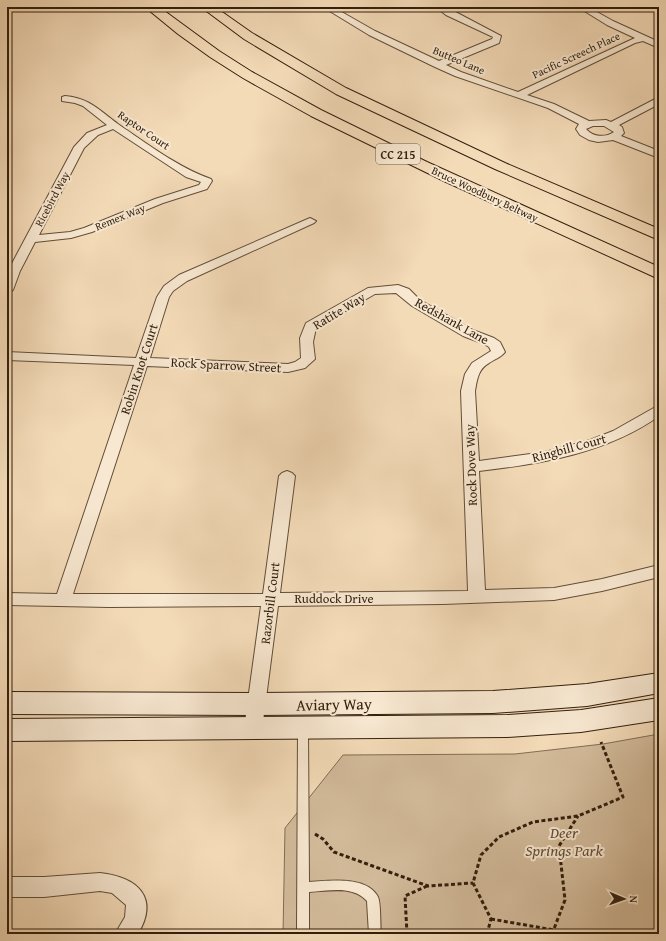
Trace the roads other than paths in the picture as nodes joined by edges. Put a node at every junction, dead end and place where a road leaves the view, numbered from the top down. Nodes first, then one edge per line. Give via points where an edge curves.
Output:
1 (151, 7) edge
2 (207, 7) edge
3 (327, 7) edge
4 (440, 7) edge
5 (582, 7) edge
6 (644, 38) junction
7 (659, 45) edge
8 (438, 65) junction
9 (519, 95) junction
10 (65, 99) dead end
11 (659, 100) edge
12 (587, 124) junction
13 (612, 125) junction
14 (115, 126) junction
15 (614, 137) junction
16 (659, 155) edge
17 (205, 184) joint
18 (310, 221) dead end
19 (659, 235) edge
20 (31, 239) junction
21 (659, 274) edge
22 (385, 289) joint
23 (7, 290) edge
24 (496, 348) joint
25 (7, 356) edge
26 (142, 362) junction
27 (300, 365) joint
28 (659, 409) edge
29 (472, 467) junction
30 (287, 476) dead end
31 (659, 571) edge
32 (477, 597) junction
33 (270, 598) junction
34 (7, 599) edge
35 (63, 600) junction
36 (659, 683) edge
37 (7, 703) edge
38 (100, 703) junction
39 (659, 709) edge
40 (7, 714) edge
41 (255, 717) junction
42 (303, 729) junction
43 (7, 730) edge
44 (7, 887) edge
45 (303, 887) junction
46 (126, 934) edge
47 (303, 934) edge
48 (375, 934) edge

1 - 21 highway, Bruce Woodbury Beltway / CC 215 via 225,60 307,108
2 - 19 highway, CC 215 via 248,36 341,91 500,166
3 - 8 street, Butteo Lane via 372,33
4 - 8 street via 497,38 496,41
5 - 6 street
6 - 7 street
6 - 9 street, Pacific Screech Place via 632,41
8 - 9 street, Butteo Lane via 469,79
9 - 12 street, Butteo Lane via 563,111
10 - 14 street, Raptor Court via 86,104
11 - 13 street
12 - 13 street via 599,122
12 - 15 street via 581,129 587,136 600,139
13 - 15 street via 620,132
14 - 17 street, Raptor Court via 190,175 207,181
14 - 20 street, Ricebird Way via 93,132 85,138
15 - 16 street
17 - 20 street, Remex Way via 88,230 71,235
18 - 26 street, Robin Knot Court via 174,283 163,296
20 - 23 street, Ricebird Way
22 - 24 street, Redshank Lane via 405,292 416,303 468,333 489,341
22 - 27 street, Ratite Way via 372,291 311,326 306,334 305,347 308,359
24 - 29 street, Rock Dove Way via 498,352 494,357 484,360 475,367 470,380 468,391
25 - 26 street, Rock Sparrow Street
26 - 27 street, Rock Sparrow Street via 279,368
26 - 35 street, Robin Knot Court
28 - 29 street, Ringbill Court via 632,427 608,438 537,458
29 - 32 street, Rock Dove Way
30 - 33 street, Razorbill Court
31 - 32 street, Ruddock Drive via 554,594
32 - 33 street, Ruddock Drive
33 - 35 street, Ruddock Drive
33 - 41 street, Razorbill Court
34 - 35 street, Ruddock Drive
36 - 41 main road, Aviary Way via 611,692 525,701
37 - 38 main road, Aviary Way
38 - 40 main road via 53,712
38 - 41 main road, Aviary Way
39 - 42 main road, Aviary Way via 581,721 528,725
41 - 42 main road, Aviary Way
41 - 43 main road, Aviary Way
42 - 45 lane
44 - 46 street via 100,882 116,884 131,894 137,903 135,919
45 - 47 lane
45 - 48 lane via 352,886 364,889 373,899

